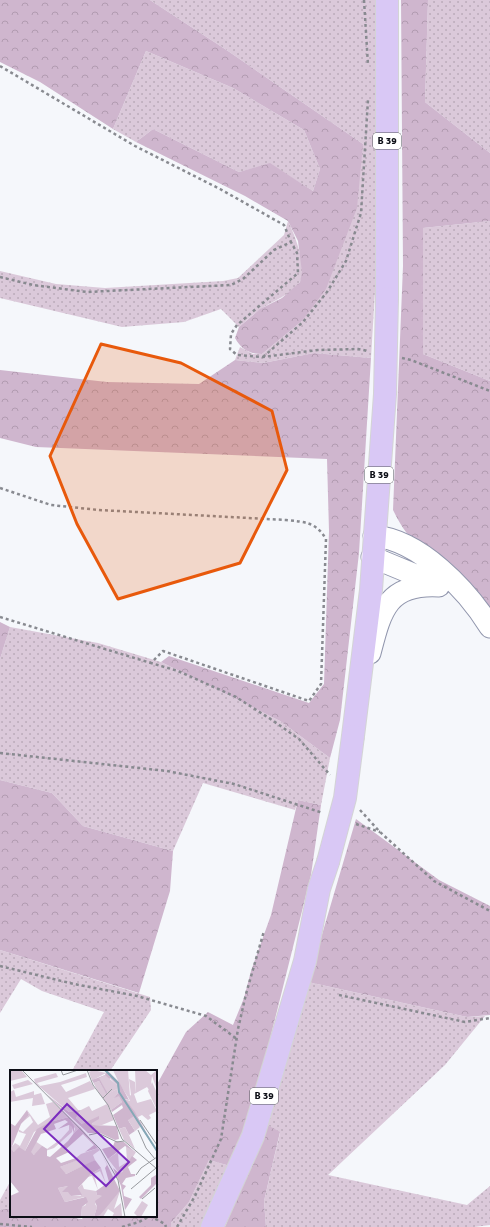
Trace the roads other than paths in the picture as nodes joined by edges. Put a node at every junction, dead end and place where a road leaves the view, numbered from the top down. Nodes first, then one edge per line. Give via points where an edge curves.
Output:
1 (387, 0) edge
2 (373, 546) junction
3 (439, 586) junction
4 (486, 620) edge
5 (359, 679) junction
6 (212, 1227) edge

1 - 2 main road, B 39, bridge via 385,394
2 - 3 street
2 - 4 street via 397,541 419,554 459,586
2 - 5 main road, B 39 via 371,590
3 - 4 street via 469,603
3 - 5 street via 416,586 393,598 384,607 365,671
5 - 6 main road, B 39, bridge via 345,798 319,889 305,961 253,1136

